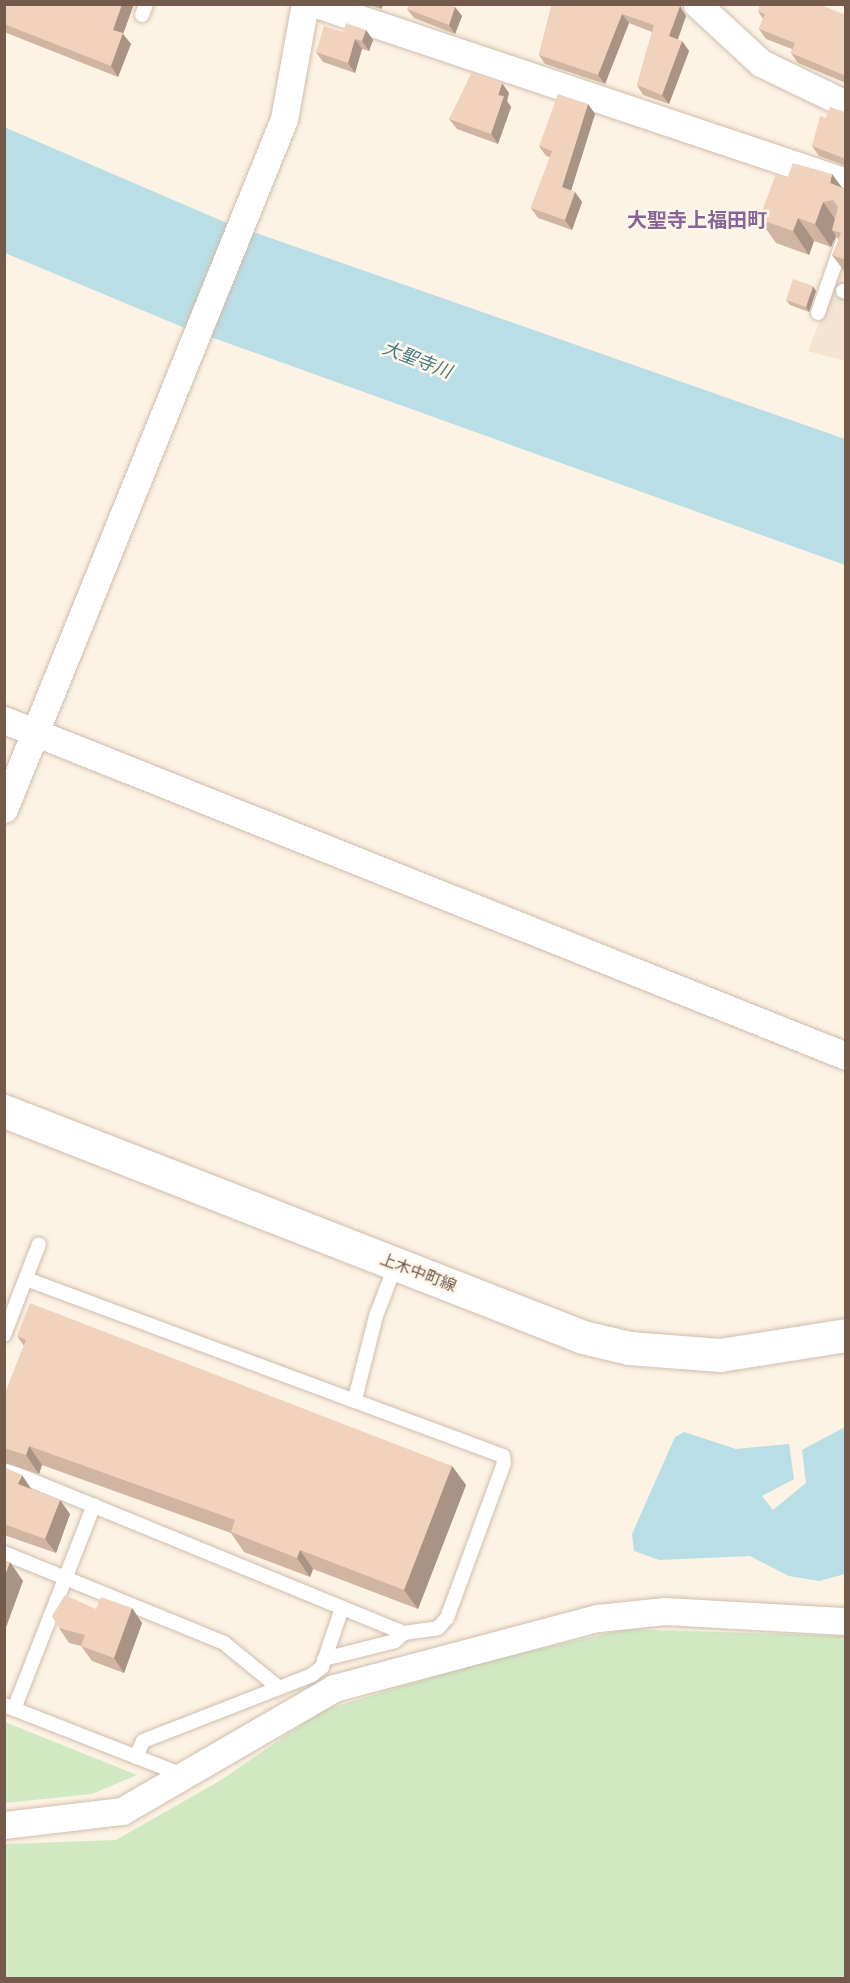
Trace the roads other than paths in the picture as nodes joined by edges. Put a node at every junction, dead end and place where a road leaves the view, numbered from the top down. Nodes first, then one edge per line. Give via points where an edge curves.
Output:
1 (305, 4) edge
2 (316, 4) edge
3 (698, 4) edge
4 (846, 104) edge
5 (846, 182) edge
6 (846, 232) edge
7 (818, 313) dead end
8 (4, 720) edge
9 (34, 732) junction
10 (4, 809) edge
11 (846, 1056) edge
12 (4, 1111) edge
13 (39, 1244) dead end
14 (396, 1264) junction
15 (26, 1280) junction
16 (4, 1335) edge
17 (846, 1335) edge
18 (355, 1399) junction
19 (4, 1468) edge
20 (94, 1506) junction
21 (4, 1553) edge
22 (66, 1578) junction
23 (342, 1608) junction
24 (846, 1621) edge
25 (404, 1633) junction
26 (324, 1659) junction
27 (278, 1687) junction
28 (9, 1707) edge
29 (136, 1757) junction
30 (188, 1777) junction
31 (4, 1825) edge

1 - 9 street via 284,119
2 - 5 street
3 - 4 street via 761,63
6 - 7 lane
8 - 9 street
9 - 10 street
9 - 11 street
12 - 14 main road, 上木中町線
13 - 15 lane
14 - 17 main road, 上木中町線 via 584,1337 629,1348 755,1353
14 - 18 lane via 375,1316
15 - 16 lane
15 - 18 lane
18 - 25 lane via 503,1456 447,1618 438,1628
19 - 20 lane
20 - 22 lane
20 - 23 lane
21 - 22 lane
22 - 27 lane via 224,1643
22 - 28 lane
23 - 25 lane
23 - 26 lane
24 - 30 street via 665,1611 598,1618 334,1688
25 - 26 lane via 396,1641
26 - 27 lane via 312,1675
27 - 29 lane via 143,1741
28 - 29 lane
29 - 30 lane
30 - 31 street via 122,1811

